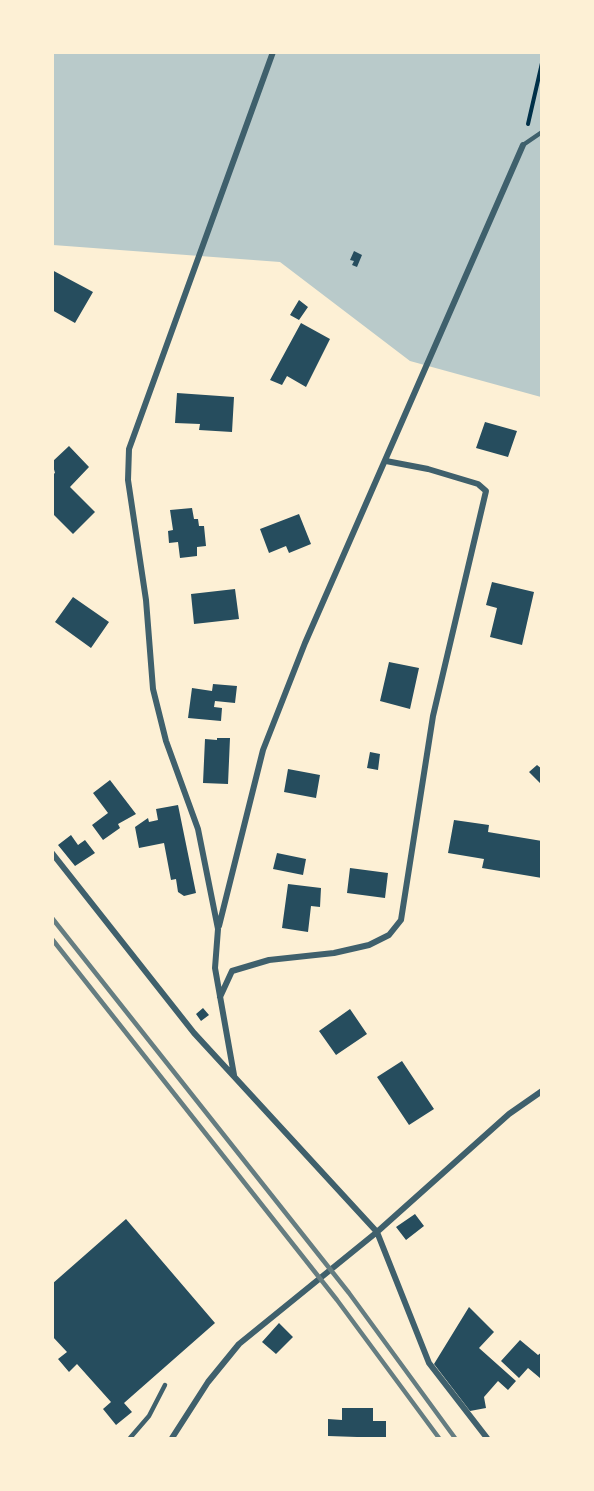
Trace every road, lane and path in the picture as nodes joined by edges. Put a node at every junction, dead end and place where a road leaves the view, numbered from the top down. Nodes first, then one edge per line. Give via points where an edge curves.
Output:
1 (273, 52) edge
2 (542, 63) edge
3 (542, 132) edge
4 (523, 145) junction
5 (386, 461) junction
6 (52, 853) edge
7 (218, 929) junction
8 (219, 997) junction
9 (234, 1075) junction
10 (542, 1091) edge
11 (377, 1232) junction
12 (165, 1385) dead end
13 (130, 1438) edge
14 (172, 1438) edge
15 (487, 1438) edge

1 - 7 street via 129,449 128,480 146,600 153,689 166,741 198,829
2 - 4 path
3 - 4 lane
4 - 5 street
5 - 7 street via 304,643 264,750
5 - 8 street via 478,484 486,491 433,716 401,920 389,935 369,945 269,960 232,971
6 - 9 street via 194,1034
7 - 8 street via 215,968
8 - 9 street
9 - 11 street
10 - 11 street via 509,1114
11 - 14 street via 239,1344 208,1382
11 - 15 street via 429,1363
12 - 13 lane via 149,1416

